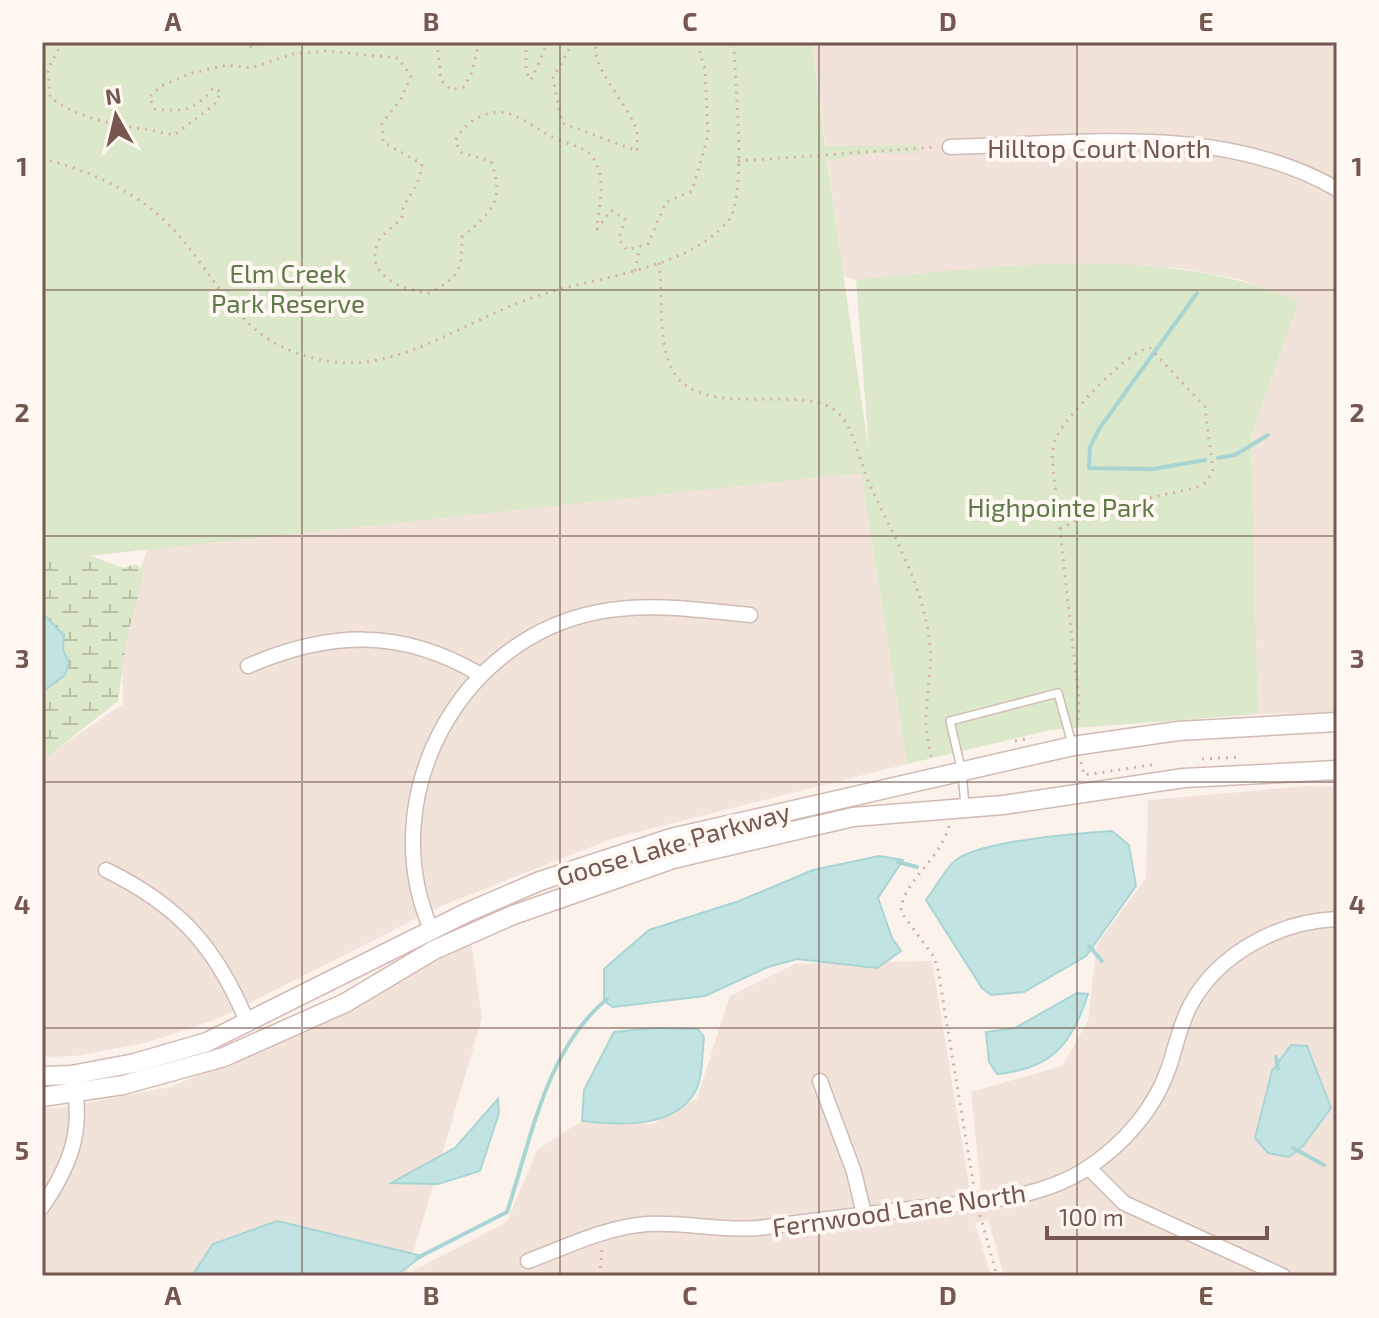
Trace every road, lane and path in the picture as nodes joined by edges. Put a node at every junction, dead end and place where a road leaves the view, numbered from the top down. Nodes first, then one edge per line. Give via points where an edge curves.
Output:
1 (62, 42) edge
2 (243, 42) edge
3 (264, 42) edge
4 (437, 42) edge
5 (479, 42) edge
6 (526, 42) edge
7 (548, 42) edge
8 (573, 42) edge
9 (597, 42) edge
10 (697, 42) edge
11 (734, 42) edge
12 (950, 147) joint
13 (42, 159) edge
14 (738, 161) junction
15 (1337, 189) edge
16 (640, 249) junction
17 (659, 263) junction
18 (635, 271) junction
19 (1060, 529) joint
20 (750, 615) dead end
21 (248, 666) dead end
22 (479, 674) junction
23 (1337, 722) edge
24 (1075, 746) junction
25 (1252, 757) dead end
26 (1197, 760) dead end
27 (932, 763) dead end
28 (1166, 763) dead end
29 (1337, 770) edge
30 (962, 772) junction
31 (965, 808) junction
32 (950, 824) dead end
33 (106, 870) dead end
34 (1337, 919) edge
35 (431, 929) junction
36 (248, 1024) junction
37 (42, 1076) edge
38 (820, 1081) dead end
39 (73, 1084) junction
40 (42, 1097) edge
41 (1089, 1168) junction
42 (977, 1201) junction
43 (42, 1207) edge
44 (864, 1214) junction
45 (599, 1234) junction
46 (528, 1261) dead end
47 (600, 1276) edge
48 (997, 1276) edge
49 (1283, 1276) edge

1 - 16 path via 48,69 50,97 67,110 116,126 174,135 214,105 221,92 213,88 201,104 177,111 155,109 149,97 192,73 227,65 251,68 293,54 326,51 398,58 411,76 382,123 383,142 422,164 420,182 402,215 378,241 375,258 385,275 406,291 429,293 452,279 464,256 462,237 485,220 494,204 497,178 491,161 462,153 455,142 461,127 476,118 507,113 585,149 596,162 602,188 597,229 611,210 625,219 619,239 627,250
2 - 3 path via 252,47
4 - 5 path via 441,80 451,90 464,87
6 - 7 path via 531,80
8 - 9 path via 553,78 562,123 637,151 637,132 597,62
10 - 16 path via 705,69 708,136 692,191 666,202 648,244
11 - 14 path
12 - 14 path
12 - 15 street, Hilltop Court North via 1188,144 1255,156
13 - 18 path via 117,188 150,208 254,330 293,352 334,362 394,356 528,299
14 - 17 path via 740,192 730,220
16 - 18 path
17 - 18 path
17 - 27 path via 665,349 682,385 708,395 826,406 845,420 904,555 926,621 926,722
19 - 19 path via 1052,459 1055,440 1135,352 1150,348 1205,407 1213,472 1195,488 1094,510
20 - 22 street via 673,607 596,612 561,623
21 - 22 street via 314,642 350,638 419,646
22 - 35 street via 448,716 419,790 413,828 415,867
23 - 24 street, Goose Lake Parkway via 1178,731
24 - 28 path via 1084,775
24 - 30 street, Goose Lake Parkway
24 - 30 lane via 1058,693 950,721
25 - 26 path
29 - 31 street, Goose Lake Parkway via 1184,778
30 - 31 lane
30 - 35 street, Goose Lake Parkway via 646,845 540,881
31 - 39 street, Goose Lake Parkway via 853,817 673,859 513,915 434,950 345,1003 224,1057 164,1075
32 - 42 path via 941,851 906,891 901,912 938,970
33 - 36 street via 151,894 199,936 221,967
34 - 41 street, Fernwood Lane North via 1283,929 1256,941 1208,981 1191,1003 1161,1088 1125,1138
35 - 36 street, Goose Lake Parkway
36 - 39 street, Goose Lake Parkway
37 - 39 street, Goose Lake Parkway
38 - 44 street
39 - 40 street, Goose Lake Parkway
39 - 43 street via 76,1140 67,1167
41 - 42 street, Fernwood Lane North via 1042,1189
41 - 49 street via 1124,1203
42 - 44 street, Fernwood Lane North
42 - 48 path
44 - 45 street, Fernwood Lane North via 740,1230 649,1224
45 - 46 street, Fernwood Lane North
45 - 47 path

